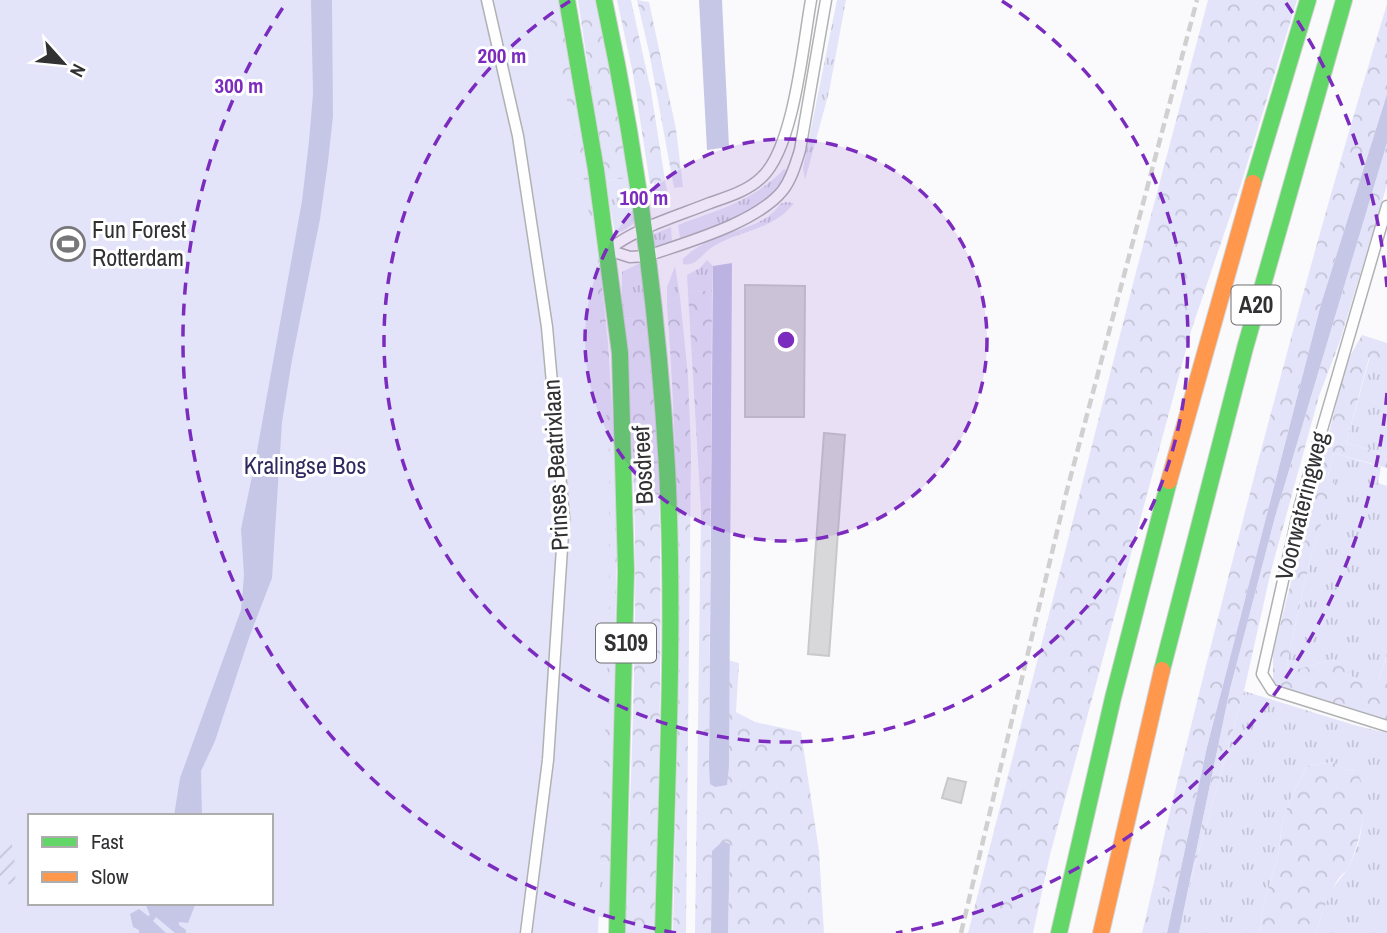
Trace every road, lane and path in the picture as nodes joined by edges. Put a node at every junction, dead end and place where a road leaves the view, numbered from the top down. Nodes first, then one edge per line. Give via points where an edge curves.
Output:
1 (487, 0) edge
2 (567, 0) edge
3 (604, 0) edge
4 (811, 0) edge
5 (826, 0) edge
6 (1308, 0) edge
7 (1344, 0) edge
8 (1387, 206) edge
9 (643, 230) junction
10 (608, 250) junction
11 (647, 256) junction
12 (1387, 726) edge
13 (526, 933) edge
14 (617, 933) edge
15 (663, 933) edge
16 (1059, 933) edge
17 (1101, 933) edge

1 - 13 street, Prinses Beatrixlaan via 518,136 547,327 564,518 548,760
2 - 10 highway, Bosdreef / S109
3 - 9 highway, Bosdreef / S109
4 - 9 street via 787,130 768,171 751,186
5 - 11 street via 800,150 788,184 751,216
6 - 16 highway, A20 via 1164,499
7 - 17 highway, A20 via 1244,349 1137,770
8 - 12 street, Voorwateringweg via 1300,505 1262,674 1272,690
9 - 10 street
9 - 11 highway, Bosdreef / S109
10 - 11 street via 629,257
10 - 14 highway, Bosdreef / S109 via 620,353 626,572
11 - 15 highway, Bosdreef / S109 via 661,375 669,536

